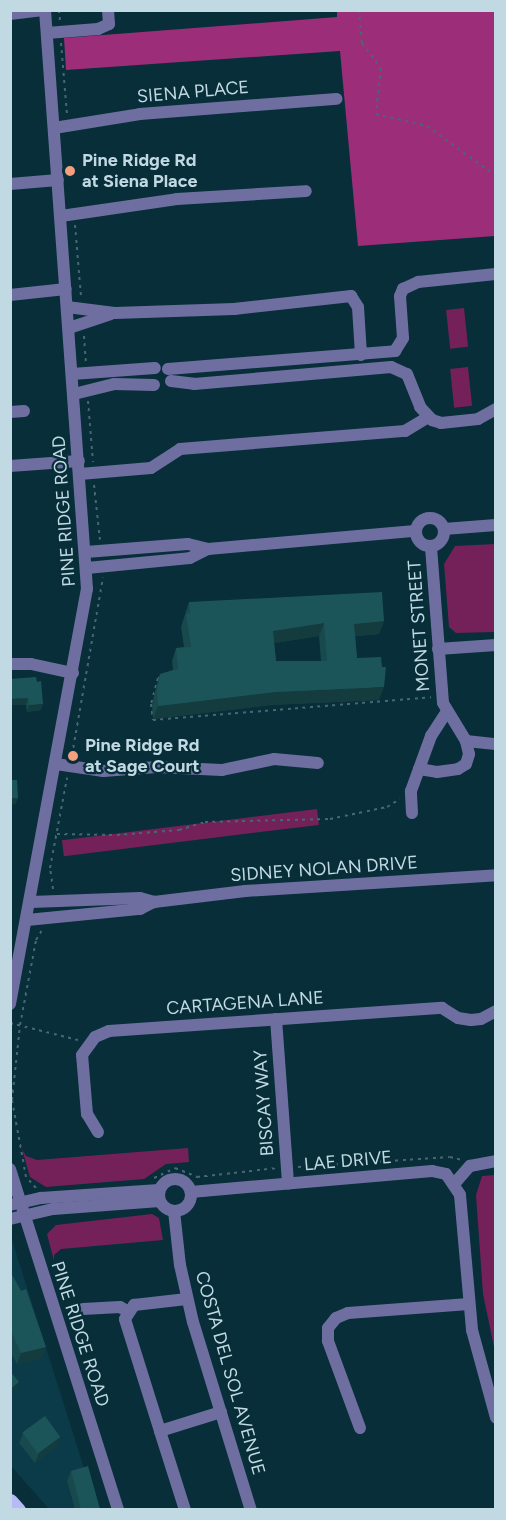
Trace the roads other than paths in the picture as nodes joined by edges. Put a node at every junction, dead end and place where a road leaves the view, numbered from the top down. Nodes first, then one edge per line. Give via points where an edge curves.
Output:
1 (43, 10) edge
2 (108, 10) edge
3 (10, 14) edge
4 (47, 33) junction
5 (336, 99) dead end
6 (54, 128) junction
7 (58, 180) junction
8 (10, 184) edge
9 (306, 191) dead end
10 (61, 216) junction
11 (495, 274) edge
12 (66, 289) junction
13 (10, 295) edge
14 (68, 307) junction
15 (115, 313) junction
16 (69, 328) junction
17 (361, 355) junction
18 (165, 373) junction
19 (72, 374) junction
20 (74, 394) junction
21 (495, 409) edge
22 (24, 411) dead end
23 (10, 412) edge
24 (428, 417) junction
25 (79, 461) junction
26 (10, 466) edge
27 (80, 474) junction
28 (495, 525) edge
29 (444, 529) junction
30 (416, 531) junction
31 (431, 547) junction
32 (207, 549) junction
33 (86, 552) junction
34 (87, 568) junction
35 (495, 645) edge
36 (438, 649) junction
37 (10, 664) edge
38 (73, 673) junction
39 (444, 704) junction
40 (466, 741) junction
41 (495, 744) edge
42 (56, 764) junction
43 (318, 764) dead end
44 (419, 769) junction
45 (412, 813) dead end
46 (495, 874) edge
47 (31, 902) junction
48 (154, 902) junction
49 (27, 920) junction
50 (10, 1004) edge
51 (495, 1011) edge
52 (276, 1019) junction
53 (98, 1132) dead end
54 (495, 1161) edge
55 (10, 1169) edge
56 (454, 1183) junction
57 (288, 1184) junction
58 (191, 1192) junction
59 (160, 1196) junction
60 (15, 1203) edge
61 (174, 1211) junction
62 (24, 1216) junction
63 (10, 1219) edge
64 (187, 1299) junction
65 (469, 1304) junction
66 (83, 1309) dead end
67 (127, 1311) junction
68 (221, 1412) junction
69 (495, 1418) edge
70 (360, 1428) dead end
71 (160, 1431) junction
72 (10, 1501) edge
73 (18, 1509) edge
74 (118, 1509) edge
75 (185, 1509) edge
76 (251, 1509) edge

1 - 3 street
1 - 4 street, PINE RIDGE ROAD
2 - 4 street via 109,24 99,29
4 - 6 street, PINE RIDGE ROAD
5 - 6 street, SIENA PLACE via 140,114
6 - 7 street, PINE RIDGE ROAD
7 - 8 street
7 - 10 street, PINE RIDGE ROAD
9 - 10 street via 177,200
10 - 12 street, PINE RIDGE ROAD
11 - 17 street via 409,285 400,296 400,346 388,352
12 - 13 street
12 - 14 street, PINE RIDGE ROAD
14 - 15 street
14 - 16 street, PINE RIDGE ROAD
15 - 16 street
15 - 17 street via 234,309 351,296 358,307
16 - 19 street, PINE RIDGE ROAD
17 - 18 street
18 - 19 street
18 - 20 street via 165,387 114,384
18 - 24 street via 194,384 391,367 407,374
19 - 20 street, PINE RIDGE ROAD
20 - 25 street, PINE RIDGE ROAD
21 - 24 street via 469,420 441,423
22 - 23 street
24 - 27 street via 405,431 180,449 151,468
25 - 26 street
25 - 27 street, PINE RIDGE ROAD
27 - 33 street, PINE RIDGE ROAD
28 - 29 street
29 - 30 street via 431,518 419,523
29 - 31 street via 442,541
30 - 31 street via 418,541
30 - 32 street
31 - 36 street, MONET STREET
32 - 33 street via 188,544
32 - 34 street via 190,558
33 - 34 street, PINE RIDGE ROAD
34 - 38 street, PINE RIDGE ROAD via 87,597
35 - 36 street
36 - 39 street, MONET STREET
37 - 38 street via 31,663
38 - 42 street, PINE RIDGE ROAD
39 - 40 street
39 - 44 street
40 - 41 street
40 - 44 street via 469,754 466,764 458,769
42 - 43 street via 103,771 157,767 222,770 274,759
42 - 47 street, PINE RIDGE ROAD
44 - 45 street
46 - 48 street, SIDNEY NOLAN DRIVE via 245,891
47 - 48 street, SIDNEY NOLAN DRIVE via 140,898
47 - 49 street, PINE RIDGE ROAD
48 - 49 street, SIDNEY NOLAN DRIVE via 140,909
49 - 50 street, PINE RIDGE ROAD
51 - 52 street, CARTAGENA LANE via 471,1020 458,1018 442,1008
52 - 53 street, CARTAGENA LANE via 109,1031 95,1037 82,1055 87,1114
52 - 57 street, BISCAY WAY
54 - 56 street via 468,1167
55 - 60 street, PINE RIDGE ROAD
56 - 57 street, LAE DRIVE via 446,1174 432,1172
56 - 65 street via 460,1195
57 - 58 street, LAE DRIVE
58 - 59 street via 186,1182 176,1178 166,1181
58 - 61 street via 187,1205
59 - 60 street
59 - 61 street
59 - 62 street
60 - 62 street, PINE RIDGE ROAD
61 - 64 street, COSTA DEL SOL AVENUE
62 - 63 street
62 - 74 street, PINE RIDGE ROAD
64 - 67 street via 134,1305
64 - 68 street, COSTA DEL SOL AVENUE
65 - 69 street
65 - 70 street via 348,1313 336,1318 328,1328 328,1341
66 - 67 street via 120,1307
67 - 71 street via 125,1318
68 - 71 street
68 - 76 street, COSTA DEL SOL AVENUE
71 - 75 street
72 - 73 main road

